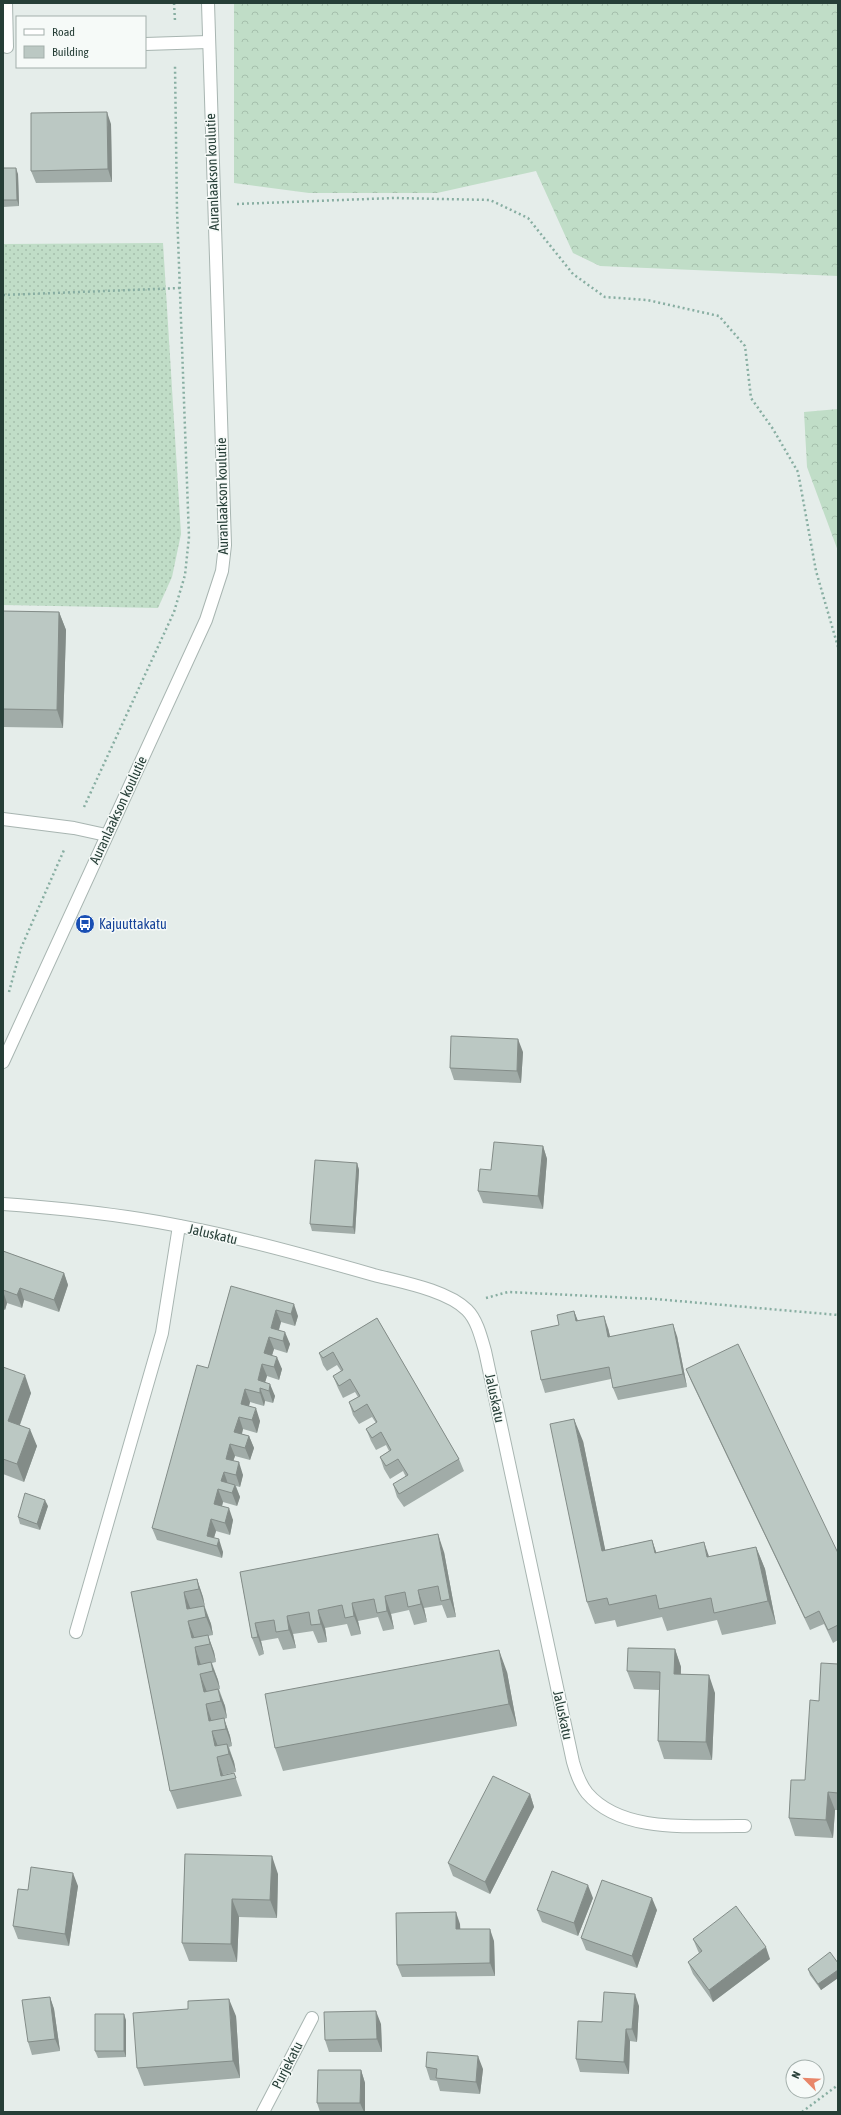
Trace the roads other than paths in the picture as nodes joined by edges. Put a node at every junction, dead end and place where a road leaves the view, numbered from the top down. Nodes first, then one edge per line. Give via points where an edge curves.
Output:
1 (6, 3) edge
2 (208, 3) edge
3 (208, 42) junction
4 (146, 44) edge
5 (9, 47) edge
6 (3, 819) edge
7 (106, 835) junction
8 (3, 1062) edge
9 (3, 1204) edge
10 (179, 1226) junction
11 (76, 1632) dead end
12 (745, 1826) dead end
13 (312, 2018) dead end
14 (263, 2112) edge

1 - 5 street
2 - 3 street, Auranlaakson koulutie
3 - 4 street
3 - 7 street, Auranlaakson koulutie via 225,545 222,571 206,620
6 - 7 street via 74,828
7 - 8 street, Auranlaakson koulutie
9 - 10 street, Jaluskatu via 126,1217
10 - 11 street via 162,1333
10 - 12 street, Jaluskatu via 321,1260 425,1289 456,1301 467,1310 475,1322 485,1351 578,1779 600,1805 632,1820 652,1825
13 - 14 street, Purjekatu

